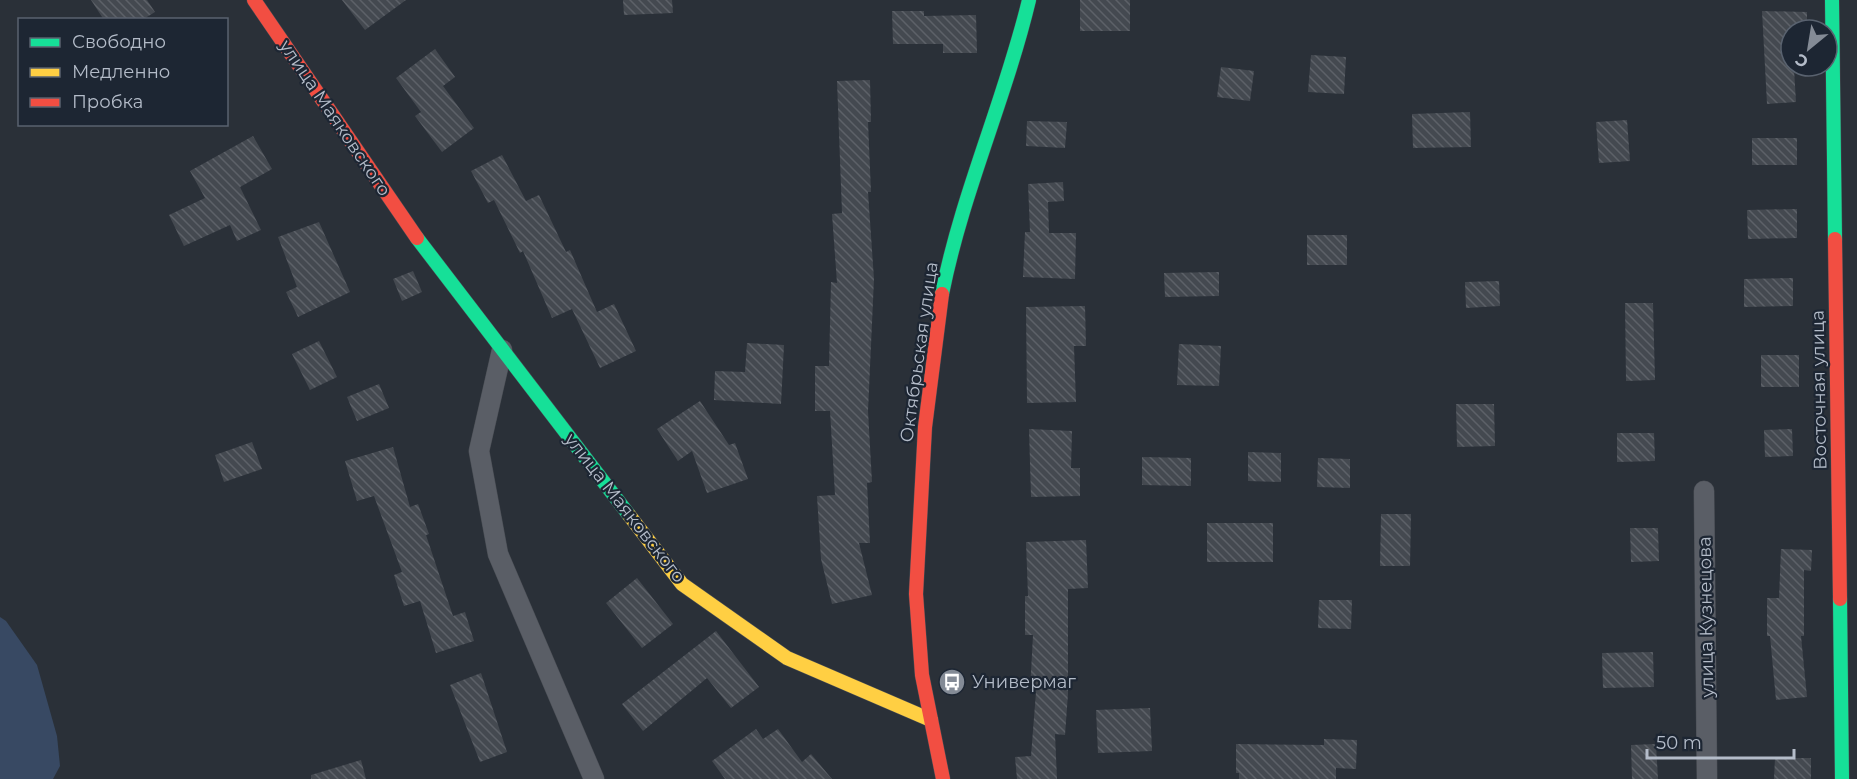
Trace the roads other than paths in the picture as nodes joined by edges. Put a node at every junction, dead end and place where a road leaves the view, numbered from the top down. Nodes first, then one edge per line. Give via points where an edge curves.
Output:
1 (254, 0) edge
2 (1029, 0) edge
3 (1832, 0) edge
4 (502, 351) junction
5 (1704, 491) dead end
6 (931, 720) junction
7 (594, 779) edge
8 (944, 779) edge
9 (1707, 779) edge
10 (1842, 779) edge

1 - 4 street, улица Маяковского via 428,254
2 - 6 street, Октябрьская улица via 1022,34 967,192 953,245 929,379 918,509 916,597 918,640
3 - 10 street, Восточная улица
4 - 6 street, улица Маяковского via 682,584 787,658
4 - 7 street via 479,451 498,554
5 - 9 street, улица Кузнецова
6 - 8 street, Октябрьская улица

